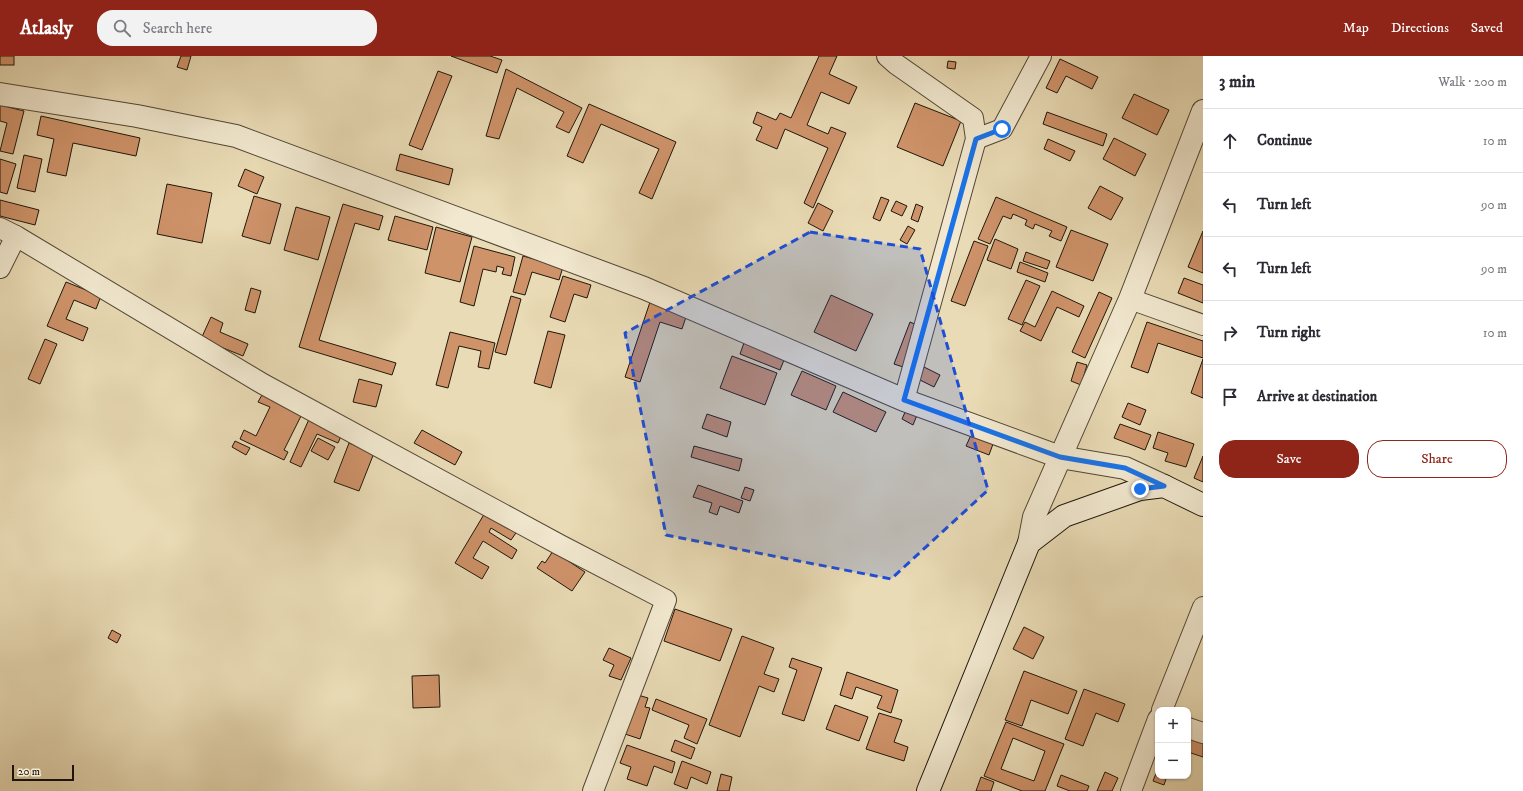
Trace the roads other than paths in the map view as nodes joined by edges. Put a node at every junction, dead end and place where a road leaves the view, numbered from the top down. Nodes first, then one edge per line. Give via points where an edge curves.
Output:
1 (887, 56) edge
2 (1041, 56) edge
3 (0, 94) edge
4 (1203, 111) edge
5 (976, 139) junction
6 (8, 232) edge
7 (0, 268) edge
8 (1130, 299) junction
9 (1203, 325) edge
10 (904, 400) junction
11 (1060, 457) junction
12 (1164, 486) junction
13 (1203, 505) edge
14 (1029, 543) junction
15 (1203, 607) edge
16 (1163, 707) edge
17 (1155, 727) edge
18 (1191, 729) edge
19 (1203, 733) edge
20 (593, 791) edge
21 (928, 791) edge
22 (1131, 791) edge

1 - 5 street via 973,118
2 - 5 street via 1002,129
3 - 10 street via 137,116 236,136 644,288
4 - 8 street
5 - 10 street
6 - 7 street
6 - 20 street via 264,384 666,600
8 - 9 street
8 - 11 street
10 - 11 street
11 - 12 street via 1125,468
11 - 14 street via 1034,517
12 - 13 street
12 - 14 street via 1140,489 1064,516
14 - 21 street
15 - 16 street
17 - 22 street
18 - 19 street

